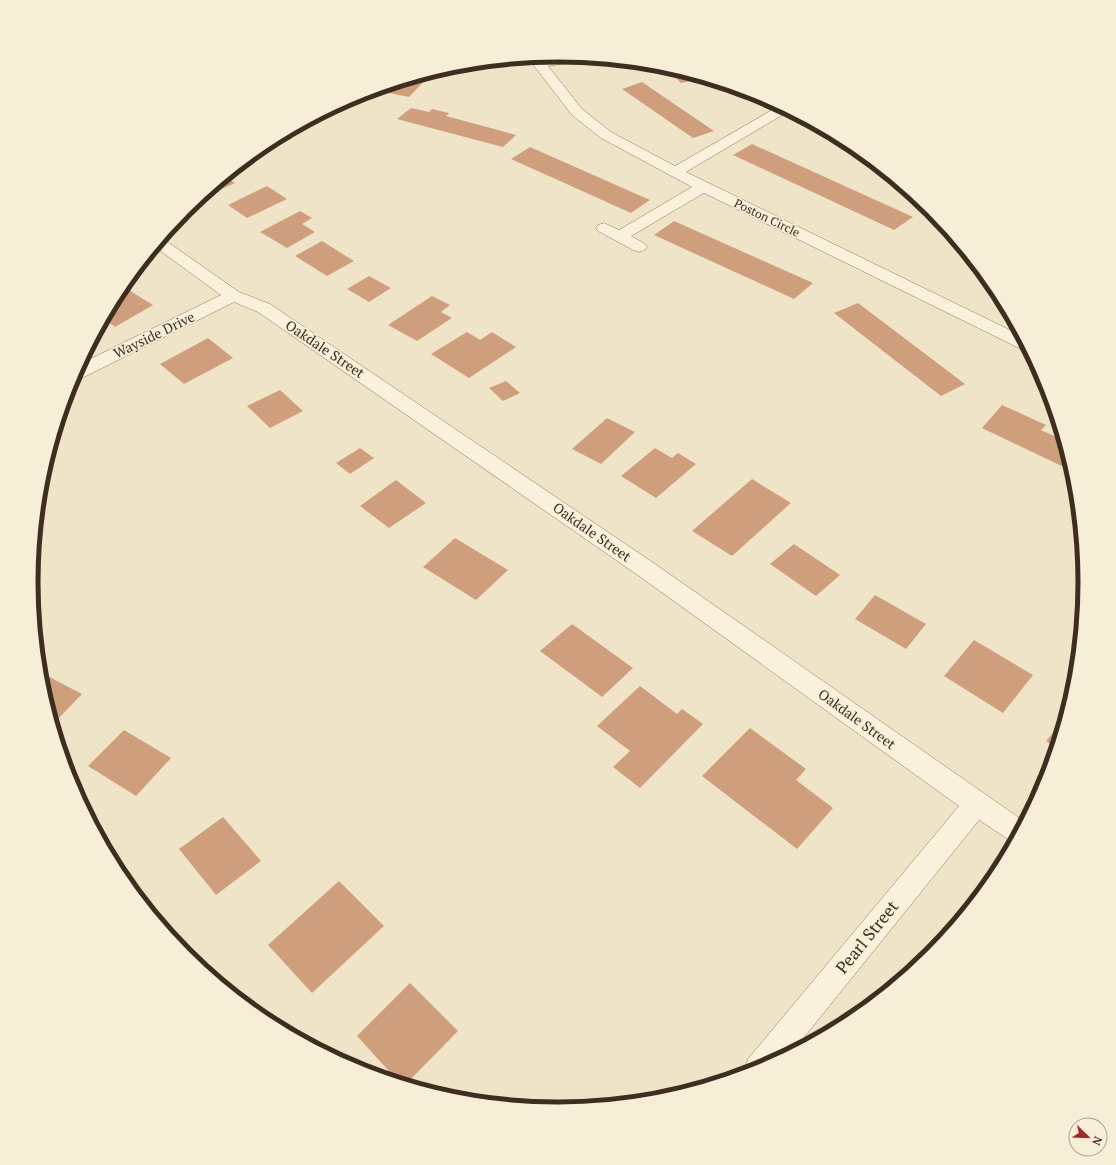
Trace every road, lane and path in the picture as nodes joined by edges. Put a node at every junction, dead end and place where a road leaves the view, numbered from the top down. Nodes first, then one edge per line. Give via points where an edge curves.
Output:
1 (538, 63) edge
2 (779, 112) edge
3 (675, 172) junction
4 (703, 187) junction
5 (604, 228) dead end
6 (620, 236) junction
7 (163, 245) edge
8 (639, 247) dead end
9 (233, 296) junction
10 (1016, 338) edge
11 (85, 369) edge
12 (976, 805) junction
13 (1014, 831) edge
14 (769, 1057) edge

1 - 3 street, Poston Circle via 577,112 590,123 612,138
2 - 3 street
3 - 4 street, Poston Circle
4 - 6 street
4 - 10 street, Poston Circle
5 - 6 street
6 - 8 street
7 - 9 street, Oakdale Street
9 - 11 street, Wayside Drive
9 - 12 street, Oakdale Street via 264,308 433,421 776,660
12 - 13 street, Oakdale Street
12 - 14 street, Pearl Street

